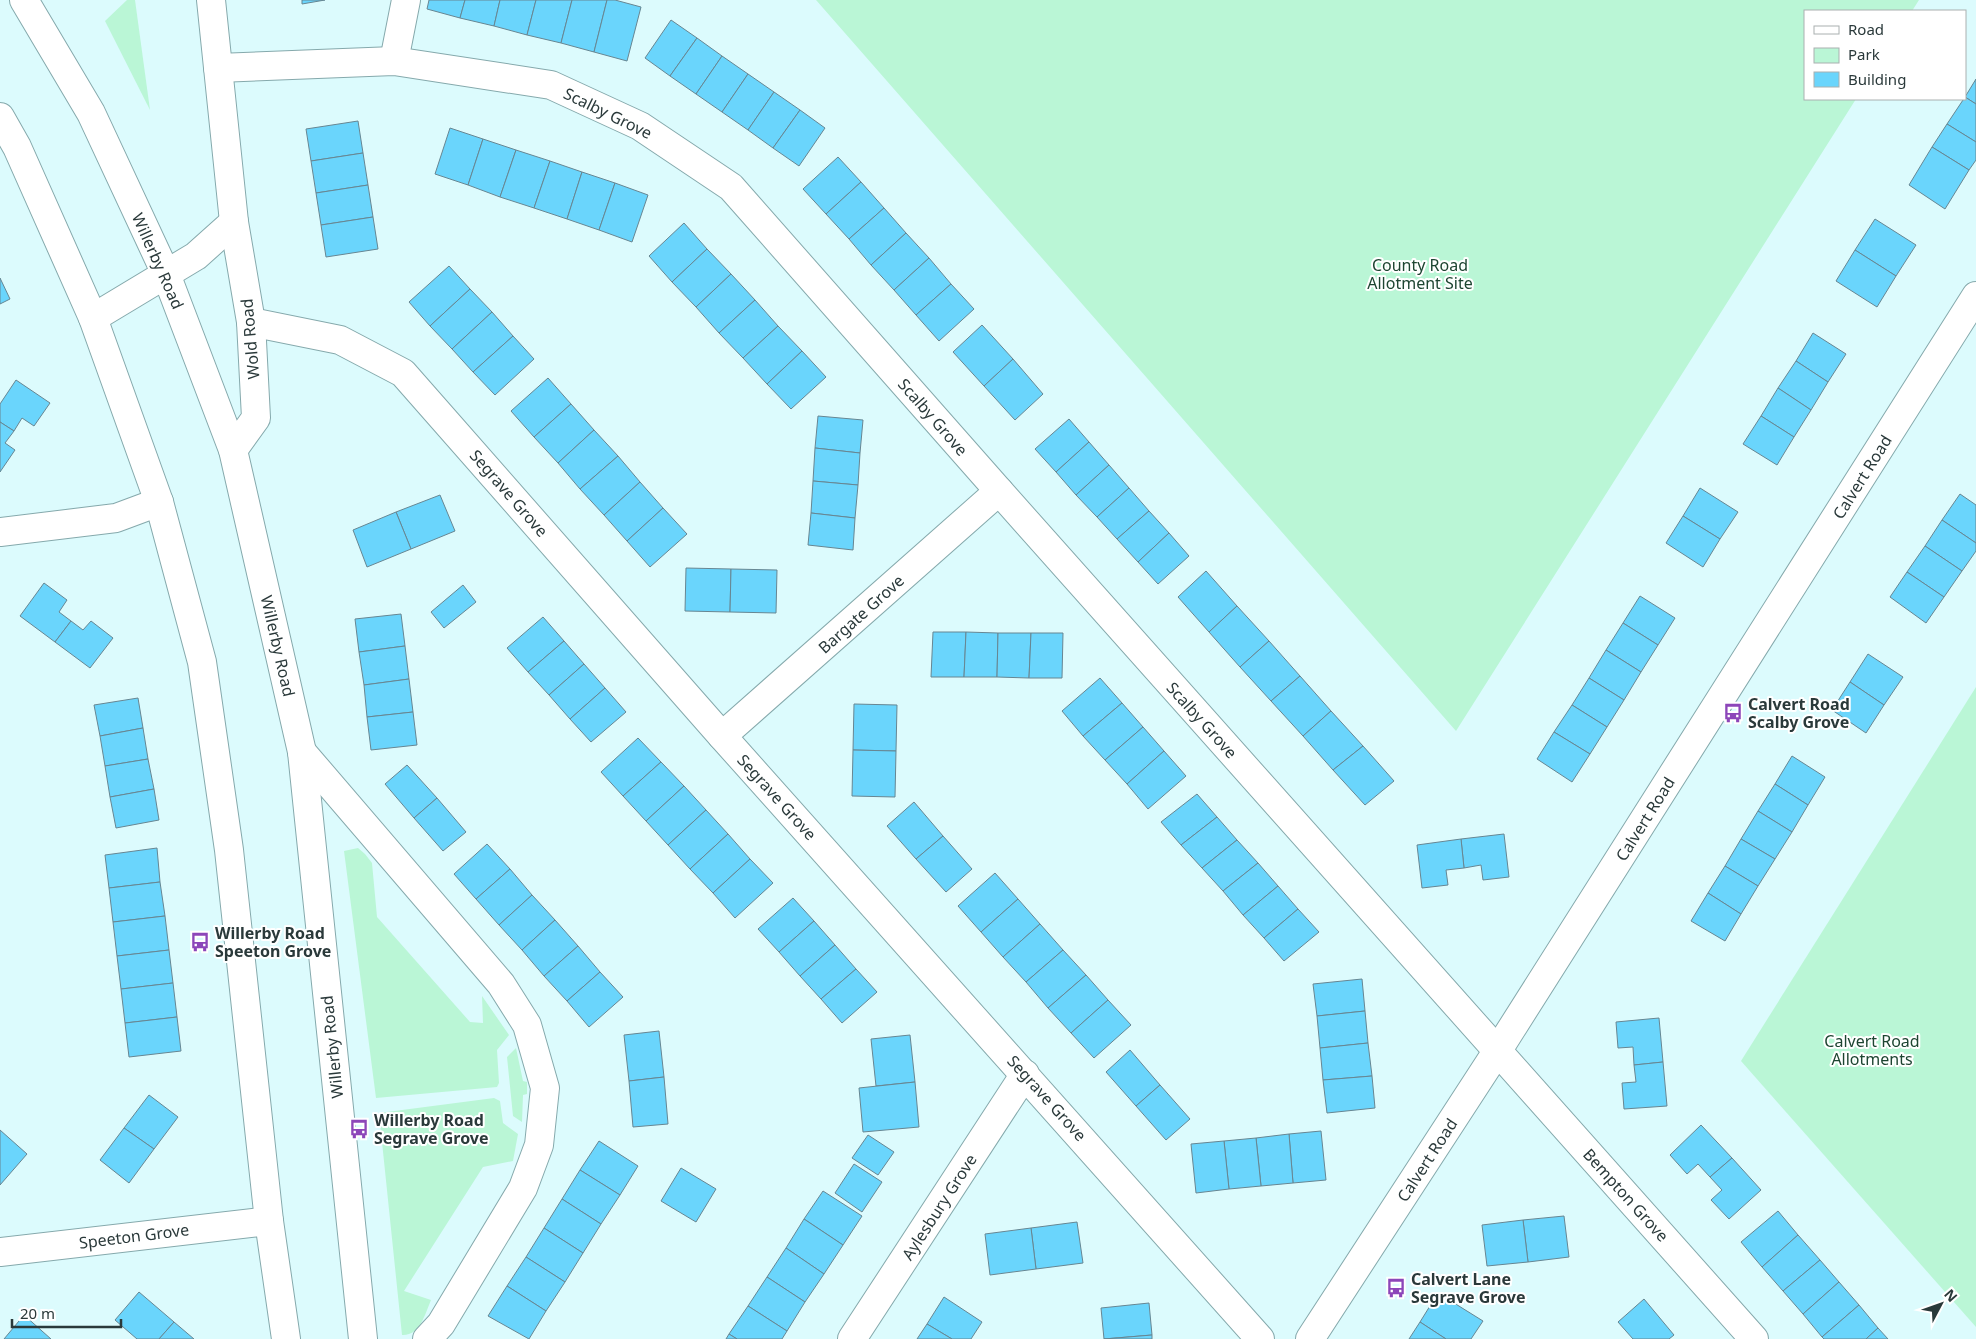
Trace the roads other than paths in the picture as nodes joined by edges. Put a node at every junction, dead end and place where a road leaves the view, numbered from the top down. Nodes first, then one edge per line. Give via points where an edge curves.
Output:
1 (24, 0) edge
2 (211, 0) edge
3 (406, 0) edge
4 (394, 61) junction
5 (218, 68) junction
6 (0, 117) edge
7 (234, 222) junction
8 (166, 274) junction
9 (1976, 296) edge
10 (93, 318) junction
11 (251, 322) junction
12 (233, 450) junction
13 (999, 491) junction
14 (159, 502) junction
15 (0, 532) edge
16 (722, 736) junction
17 (302, 752) junction
18 (1498, 1050) junction
19 (1025, 1074) junction
20 (269, 1221) junction
21 (0, 1252) edge
22 (286, 1339) edge
23 (363, 1339) edge
24 (427, 1339) edge
25 (852, 1339) edge
26 (1260, 1339) edge
27 (1310, 1339) edge
28 (1754, 1339) edge

1 - 8 street, Willerby Road via 91,113
2 - 5 street, Wold Road
3 - 4 street
4 - 5 street, Scalby Grove
4 - 13 street, Scalby Grove via 551,86 640,126 731,187
5 - 7 street, Wold Road
6 - 10 street via 17,147
7 - 8 street via 196,256
7 - 11 street, Wold Road
8 - 10 street
8 - 12 street, Willerby Road
9 - 18 street, Calvert Road
10 - 14 street
11 - 12 street, Wold Road via 256,418
11 - 16 street, Segrave Grove via 340,340 403,373
12 - 17 street, Willerby Road
13 - 16 street, Bargate Grove
13 - 18 street, Scalby Grove
14 - 15 street via 116,518
14 - 20 street via 202,662 229,850
16 - 19 street, Segrave Grove
17 - 23 street, Willerby Road
17 - 24 street via 501,984 528,1025 544,1088 539,1145 523,1188 441,1324
18 - 27 street, Calvert Road
18 - 28 street, Bempton Grove
19 - 25 street, Aylesbury Grove
19 - 26 street, Segrave Grove
20 - 21 street, Speeton Grove
20 - 22 street

